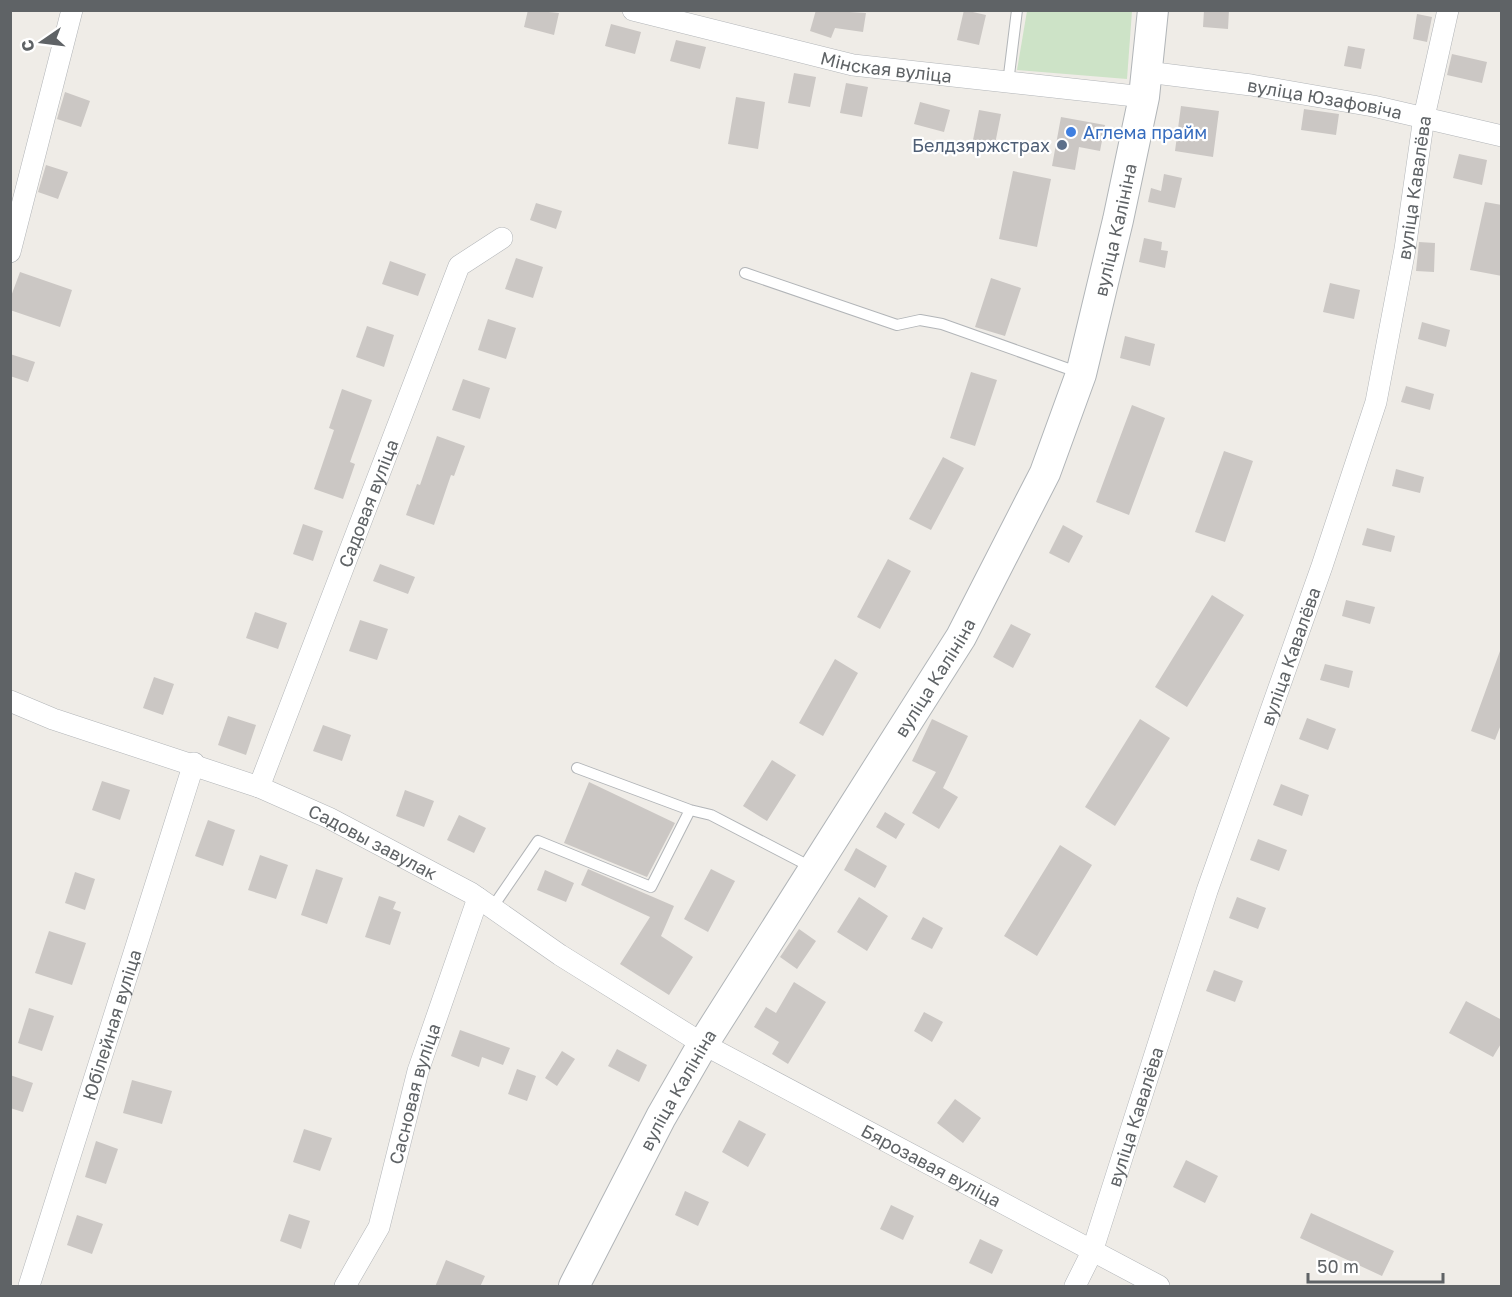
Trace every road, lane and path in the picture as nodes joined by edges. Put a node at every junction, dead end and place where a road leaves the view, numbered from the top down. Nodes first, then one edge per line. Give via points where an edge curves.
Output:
1 (72, 10) edge
2 (633, 10) edge
3 (1017, 10) edge
4 (1153, 10) edge
5 (1448, 10) edge
6 (1008, 83) junction
7 (1145, 84) junction
8 (1424, 117) junction
9 (1502, 136) edge
10 (502, 238) dead end
11 (10, 252) edge
12 (745, 273) dead end
13 (1081, 374) junction
14 (10, 701) edge
15 (194, 763) junction
16 (577, 768) dead end
17 (259, 787) junction
18 (690, 810) junction
19 (814, 868) junction
20 (485, 903) junction
21 (703, 1044) junction
22 (1092, 1252) junction
23 (28, 1287) edge
24 (345, 1287) edge
25 (574, 1287) edge
26 (1075, 1287) edge
27 (1159, 1287) edge

1 - 11 street
2 - 6 street, Мінская вуліца via 853,65
3 - 6 lane
4 - 7 street, вуліца Калініна
5 - 8 street, вуліца Кавалёва
6 - 7 street, Мінская вуліца
7 - 8 street, вуліца Юзафовіча via 1262,87
7 - 13 street, вуліца Калініна
8 - 9 street, вуліца Юзафовіча
8 - 22 street, вуліца Кавалёва via 1405,249 1376,402 1207,891
10 - 17 street, Садовая вуліца via 459,266
12 - 13 lane via 897,325 920,320 942,324
13 - 19 street, вуліца Калініна via 1045,473 961,637
14 - 15 street, Садовы завулак via 53,719
15 - 17 street, Садовы завулак
15 - 23 street, Юбілейная вуліца
16 - 18 lane
17 - 20 street, Садовы завулак via 329,818
18 - 19 lane via 711,816
18 - 20 lane via 651,887 538,841
19 - 21 street, вуліца Калініна
20 - 21 street, Садовы завулак
20 - 24 street, Сасновая вуліца via 418,1071 379,1227
21 - 22 street, Бярозавая вуліца
21 - 25 street, вуліца Калініна
22 - 26 street, вуліца Кавалёва
22 - 27 street, Бярозавая вуліца

